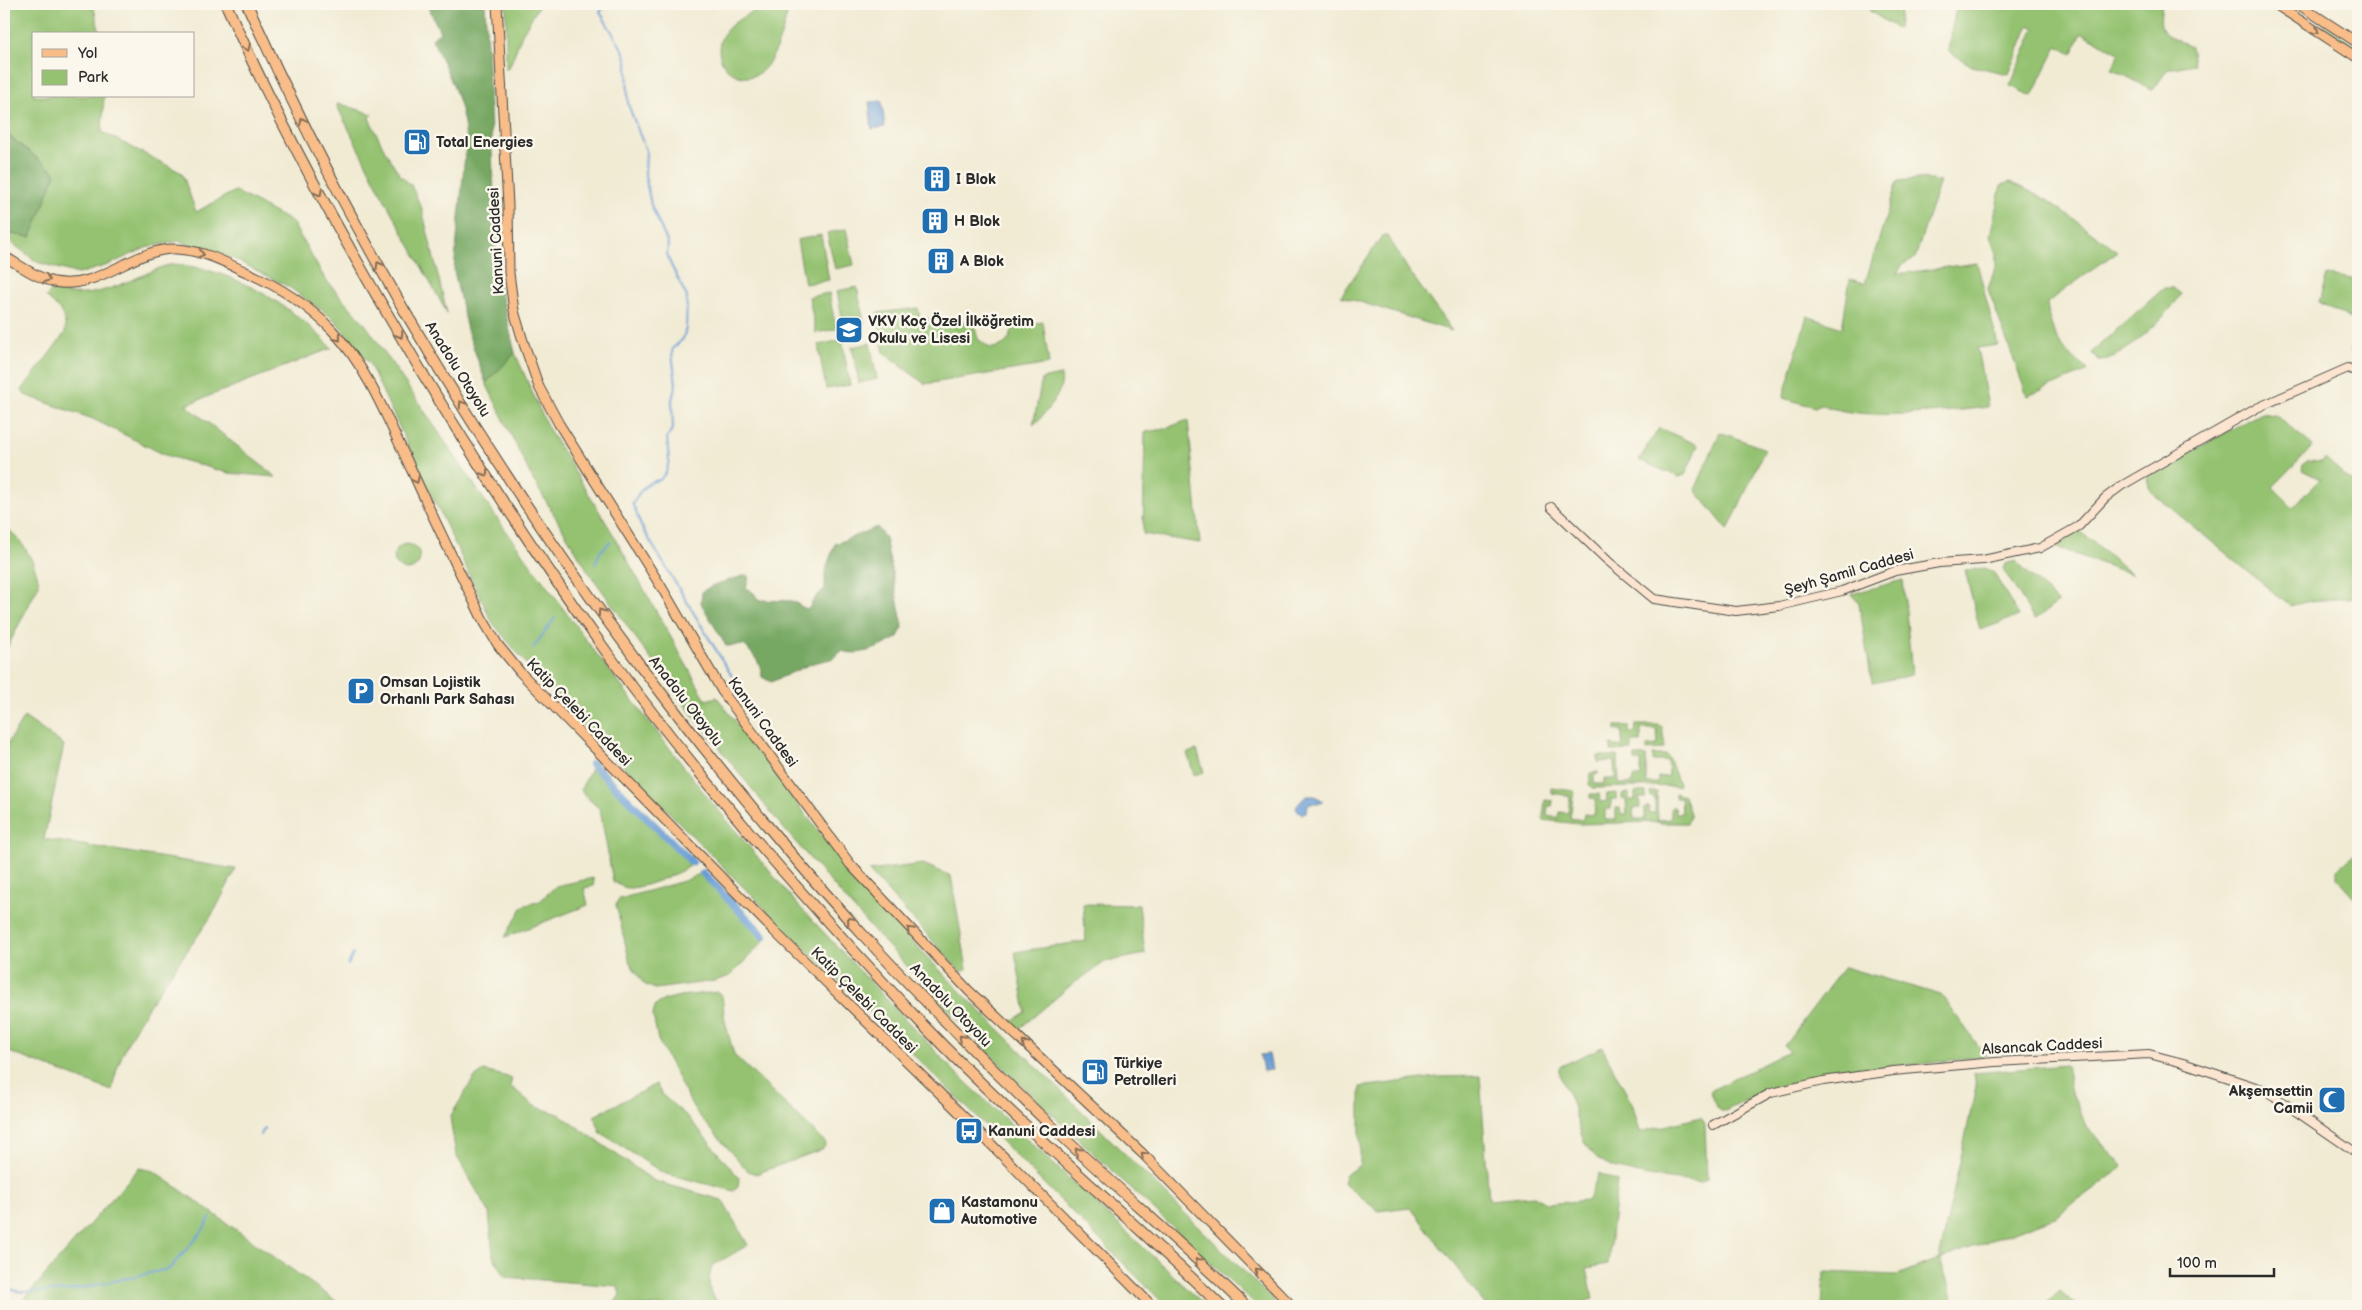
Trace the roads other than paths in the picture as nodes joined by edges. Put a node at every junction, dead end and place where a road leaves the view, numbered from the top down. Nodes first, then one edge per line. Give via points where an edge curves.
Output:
1 (226, 4) edge
2 (247, 4) edge
3 (497, 4) edge
4 (2276, 4) edge
5 (2298, 4) edge
6 (2358, 43) edge
7 (2358, 58) edge
8 (4, 256) edge
9 (2358, 373) edge
10 (1551, 507) dead end
11 (1714, 1125) dead end
12 (2358, 1154) edge
13 (1152, 1306) edge
14 (1221, 1306) edge
15 (1246, 1306) edge
16 (1292, 1306) edge

1 -> 14 highway via 337,228 430,386 525,535 653,713 782,870 928,1030 1026,1127
15 -> 2 highway, Anadolu Otoyolu via 1003,1080 887,961 745,801 629,652 494,455 415,329 332,179
16 -> 3 main road, Kanuni Caddesi via 1144,1154 969,991 850,864 722,691 559,424 540,387 523,342 514,311 509,273
4 -> 7 main road
5 - 6 main road
8 -> 13 main road, Katip Çelebi Caddesi via 45,279 79,283 153,252 175,249 198,252 277,287 331,330 366,377 482,618 520,672 779,936
9 - 10 street, Şeyh Şamil Caddesi via 2348,368 2257,408 2128,482 2105,498 2079,526 2044,546 1983,560 1938,563 1895,571 1842,591 1779,606 1736,611 1654,599
11 - 12 street, Alsancak Caddesi via 1771,1093 1823,1081 1995,1062 2149,1054 2265,1090

